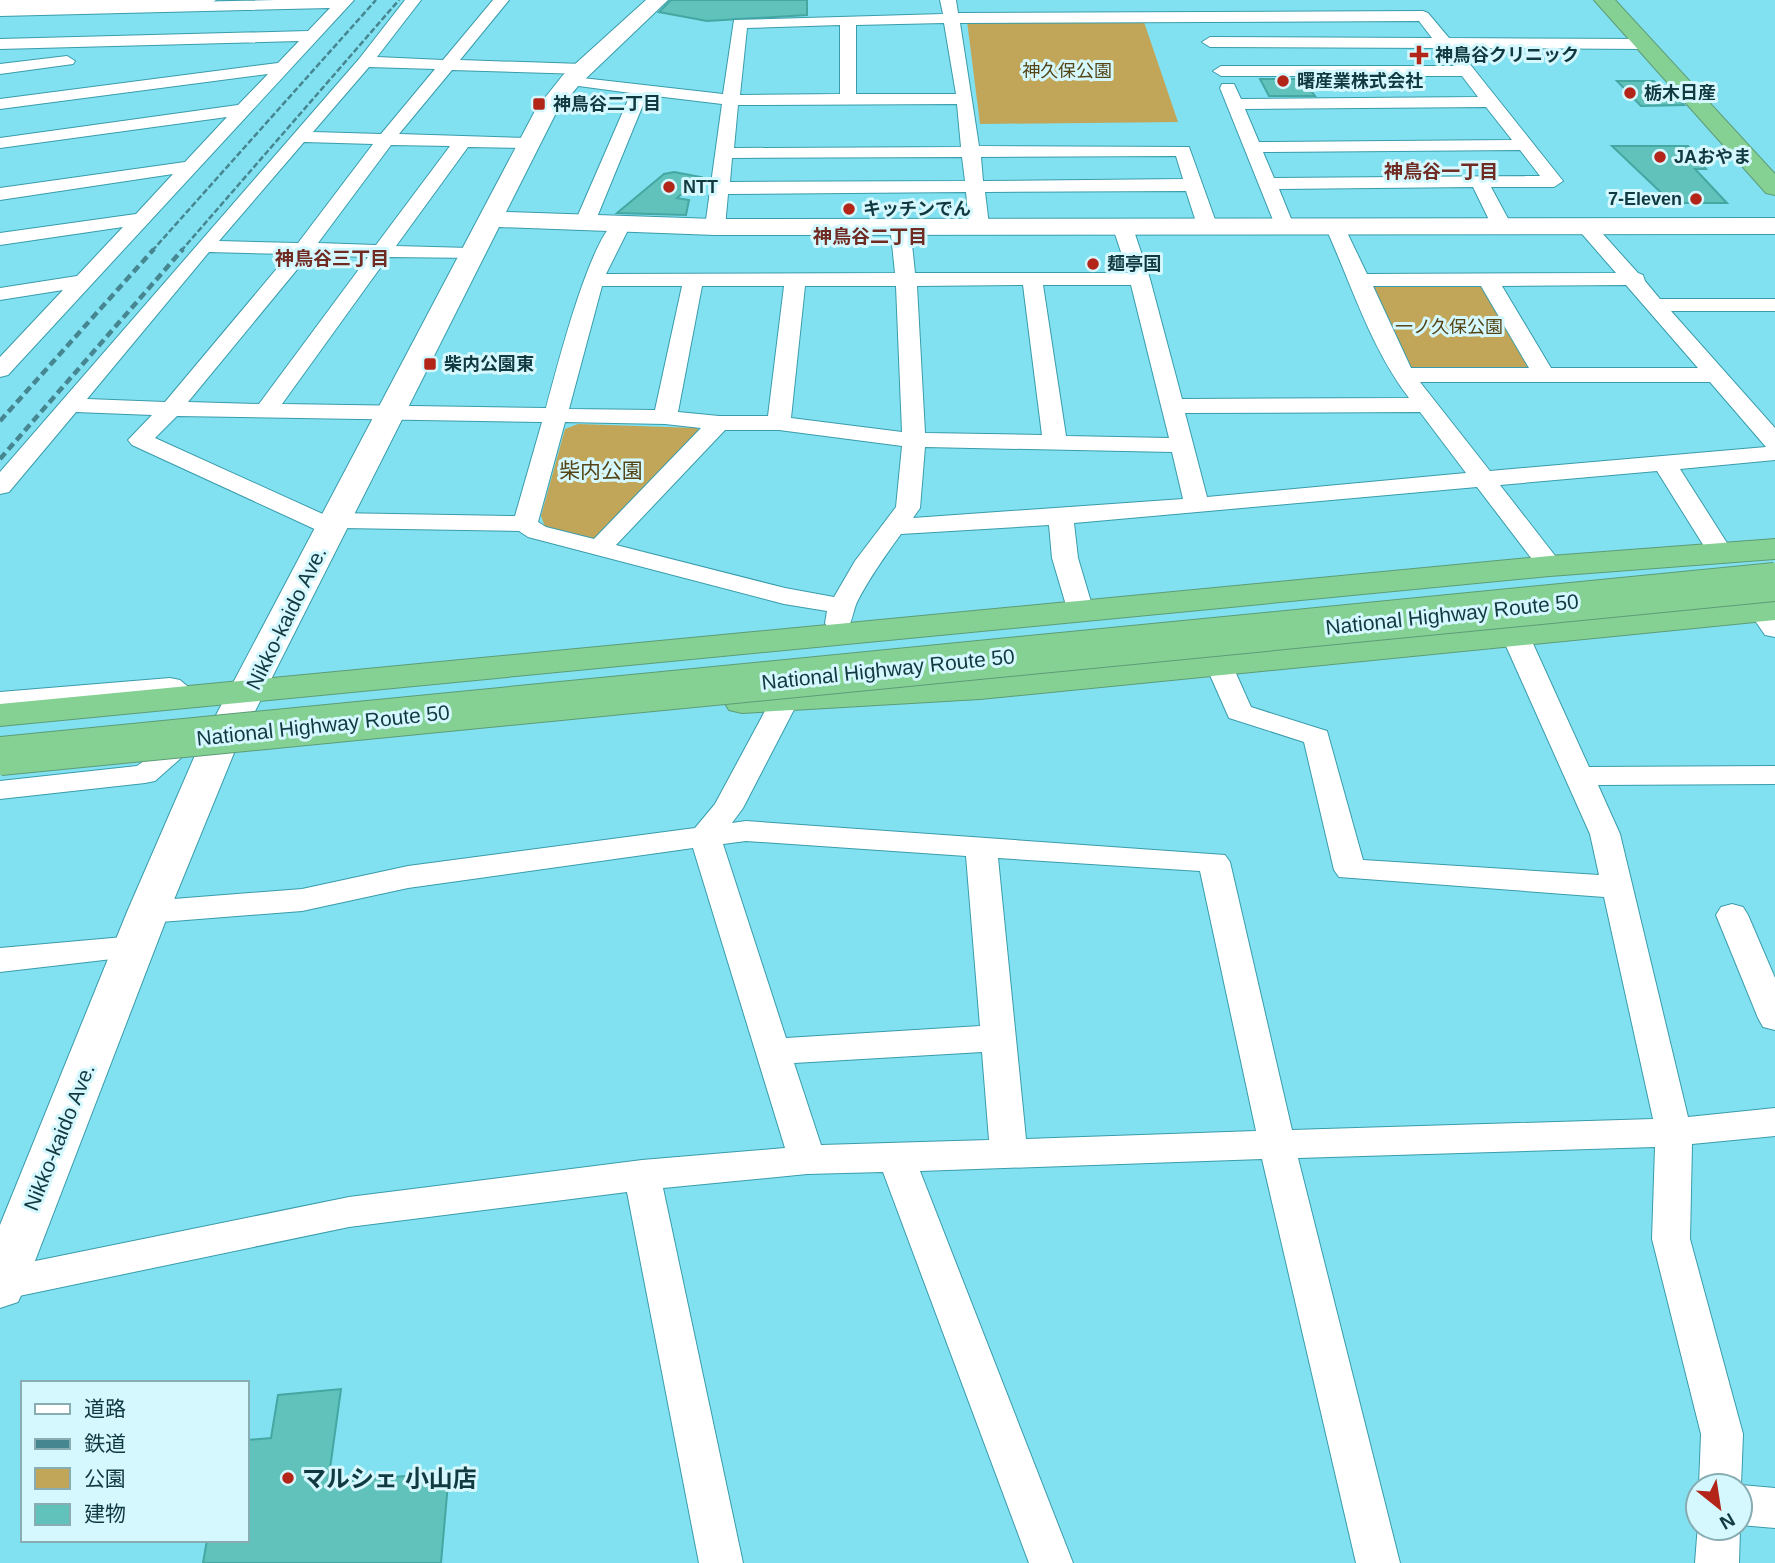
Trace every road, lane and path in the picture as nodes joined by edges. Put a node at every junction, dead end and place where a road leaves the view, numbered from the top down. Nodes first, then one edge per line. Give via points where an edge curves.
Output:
1 (76, 0) edge
2 (206, 0) edge
3 (413, 0) edge
4 (419, 0) edge
5 (500, 0) edge
6 (658, 0) edge
7 (948, 0) edge
8 (1206, 0) edge
9 (1347, 0) edge
10 (1604, 0) edge
11 (345, 1) edge
12 (0, 4) edge
13 (173, 8) junction
14 (0, 11) edge
15 (1206, 16) junction
16 (1360, 16) junction
17 (954, 18) junction
18 (848, 20) junction
19 (314, 36) junction
20 (156, 40) junction
21 (1444, 41) junction
22 (62, 42) junction
23 (1210, 43) junction
24 (0, 44) edge
25 (1643, 44) junction
26 (67, 61) junction
27 (365, 62) junction
28 (445, 64) junction
29 (284, 67) junction
30 (0, 69) edge
31 (1221, 71) junction
32 (1466, 71) junction
33 (577, 75) junction
34 (641, 89) junction
35 (76, 94) junction
36 (965, 99) junction
37 (730, 100) junction
38 (848, 100) junction
39 (1492, 102) junction
40 (0, 104) edge
41 (1235, 104) junction
42 (242, 110) junction
43 (299, 137) junction
44 (386, 139) junction
45 (463, 141) junction
46 (0, 143) edge
47 (528, 143) junction
48 (1525, 145) junction
49 (1253, 147) junction
50 (971, 151) junction
51 (725, 153) junction
52 (193, 166) junction
53 (1479, 182) junction
54 (1268, 184) junction
55 (63, 185) junction
56 (1195, 185) junction
57 (977, 186) junction
58 (719, 188) junction
59 (1775, 188) edge
60 (0, 194) edge
61 (145, 218) junction
62 (488, 219) junction
63 (585, 222) junction
64 (621, 224) junction
65 (900, 225) junction
66 (979, 225) junction
67 (1122, 225) junction
68 (1207, 225) junction
69 (715, 226) junction
70 (1284, 226) junction
71 (1335, 226) junction
72 (1502, 226) junction
73 (1775, 226) edge
74 (1586, 227) junction
75 (74, 228) junction
76 (0, 239) edge
77 (204, 246) junction
78 (304, 249) junction
79 (379, 252) junction
80 (470, 254) junction
81 (906, 279) junction
82 (1032, 279) junction
83 (1140, 279) junction
84 (1636, 279) junction
85 (593, 280) junction
86 (693, 280) junction
87 (795, 280) junction
88 (1357, 280) junction
89 (82, 281) junction
90 (1489, 281) junction
91 (0, 293) edge
92 (1775, 304) edge
93 (1657, 305) junction
94 (2, 367) edge
95 (1543, 373) junction
96 (1403, 375) junction
97 (1717, 375) junction
98 (70, 405) junction
99 (1424, 405) junction
100 (1174, 406) junction
101 (171, 410) junction
102 (265, 411) junction
103 (389, 412) junction
104 (557, 416) junction
105 (665, 418) junction
106 (719, 423) junction
107 (779, 423) junction
108 (914, 439) junction
109 (1055, 442) junction
110 (1775, 442) edge
111 (1183, 445) junction
112 (1775, 453) edge
113 (1664, 463) junction
114 (1482, 479) junction
115 (0, 487) edge
116 (1197, 504) junction
117 (1061, 517) junction
118 (332, 524) junction
119 (525, 524) junction
120 (896, 527) junction
121 (599, 548) junction
122 (1775, 549) edge
123 (1721, 554) junction
124 (1775, 564) edge
125 (1550, 566) junction
126 (1772, 608) edge
127 (1081, 612) junction
128 (838, 621) junction
129 (1516, 636) junction
130 (1220, 666) junction
131 (250, 691) junction
132 (186, 697) junction
133 (786, 698) junction
134 (0, 700) edge
135 (0, 715) edge
136 (0, 735) edge
137 (215, 752) junction
138 (0, 756) edge
139 (166, 758) junction
140 (0, 774) edge
141 (1775, 775) edge
142 (1578, 776) junction
143 (0, 790) edge
144 (705, 835) junction
145 (981, 846) junction
146 (1615, 887) junction
147 (1732, 915) dead end
148 (141, 930) junction
149 (0, 960) edge
150 (1775, 1018) edge
151 (999, 1038) junction
152 (772, 1052) junction
153 (1775, 1122) edge
154 (1674, 1132) junction
155 (1278, 1146) junction
156 (1009, 1154) junction
157 (896, 1157) junction
158 (807, 1160) junction
159 (642, 1175) junction
160 (1, 1285) edge
161 (1721, 1472) edge
162 (1754, 1506) edge
163 (1775, 1508) edge
164 (1718, 1542) edge
165 (721, 1563) edge
166 (1051, 1563) edge
167 (1378, 1563) edge
168 (1717, 1563) edge

1 - 12 street
2 - 12 main road
3 - 4 street
3 - 27 street
5 - 28 street
6 - 33 main road, Nikko-kaido Ave.
7 - 17 street
8 - 15 street
9 - 16 street
10 - 25 highway
11 - 13 street
11 - 19 street
13 - 14 street
13 - 20 street
15 - 16 street
15 - 17 street
15 - 23 street
16 - 21 street via 1423,16
17 - 18 street
17 - 36 street
18 - 37 street via 740,23
18 - 38 street
19 - 20 street
19 - 29 street
20 - 22 street
21 - 23 street
21 - 25 street
21 - 32 street
22 - 24 street
22 - 26 street
23 - 31 street
25 - 59 highway
26 - 30 street
26 - 35 street
27 - 28 street
27 - 43 street
28 - 33 street
28 - 44 street
29 - 35 street
29 - 42 street
31 - 32 street
31 - 41 street
32 - 39 street
33 - 34 street
33 - 47 main road, Nikko-kaido Ave. via 547,109
34 - 37 street
34 - 63 street
35 - 40 street
36 - 38 street
36 - 50 street
37 - 38 street
37 - 51 street
39 - 41 street
39 - 48 street
41 - 49 street
42 - 46 street
42 - 52 street
43 - 44 street
43 - 77 street
44 - 45 street
44 - 78 street
45 - 47 street
45 - 79 street
47 - 62 main road, Nikko-kaido Ave.
48 - 49 street
48 - 53 street via 1554,181
49 - 54 street
50 - 51 street
50 - 56 street via 1183,151
50 - 57 street
51 - 58 street
52 - 55 street
52 - 61 street
53 - 54 street
53 - 72 street
54 - 70 street
55 - 60 street
55 - 75 street
56 - 57 street
56 - 68 street
57 - 58 street
57 - 66 street
58 - 69 street
61 - 75 street
61 - 89 street
62 - 63 main road
62 - 80 main road, Nikko-kaido Ave.
63 - 64 main road
64 - 69 main road
64 - 85 street
65 - 66 main road
65 - 69 main road
65 - 81 street
66 - 67 main road
67 - 68 main road
67 - 83 street
68 - 70 main road
70 - 71 main road
71 - 72 main road
71 - 88 street
72 - 74 main road
73 - 74 main road
74 - 84 street
75 - 76 street
77 - 78 street
77 - 98 street
78 - 79 street
78 - 101 street
79 - 80 street
79 - 102 street
80 - 103 main road, Nikko-kaido Ave.
81 - 82 street
81 - 87 street
81 - 108 street
82 - 83 street
82 - 109 street
83 - 100 street
84 - 90 street
84 - 93 street
85 - 86 street
85 - 104 street
86 - 87 street
86 - 105 street
87 - 107 street
88 - 90 street
88 - 96 street
89 - 91 street
89 - 94 street
90 - 95 street
92 - 93 street
93 - 97 street
95 - 96 street
95 - 97 street
96 - 99 street
97 - 110 street
98 - 101 street
98 - 115 street
99 - 100 street
99 - 114 street
100 - 111 street
101 - 102 street
101 - 118 street via 140,440
102 - 103 street
103 - 104 street
103 - 118 main road, Nikko-kaido Ave.
104 - 105 street
104 - 119 street
105 - 106 street
106 - 107 street
106 - 121 street
107 - 108 street via 884,439
108 - 109 street
108 - 120 street via 908,508
109 - 111 street
111 - 116 street
112 - 113 street
113 - 114 street
113 - 123 street
114 - 116 street
114 - 125 street
116 - 117 street
117 - 120 street
117 - 127 street via 1065,558
118 - 119 street
118 - 131 main road, Nikko-kaido Ave.
119 - 121 street
120 - 128 street via 864,566
121 - 128 street via 785,596
122 - 123 highway
123 - 125 highway
124 - 136 highway, National Highway Route 50
125 - 127 highway
126 - 129 highway
126 - 138 highway, National Highway Route 50, bridge
127 - 128 highway
128 - 131 highway
129 - 130 highway
129 - 142 street
130 - 133 highway via 981,688
130 - 146 street via 1239,712 1317,737 1350,870
131 - 132 highway
131 - 137 main road, Nikko-kaido Ave.
132 - 134 street via 170,686
132 - 135 highway
133 - 137 highway
133 - 144 street via 728,808
137 - 139 highway
137 - 148 main road, Nikko-kaido Ave.
139 - 140 highway
139 - 143 street via 145,775
141 - 142 street
142 - 146 street via 1605,834
144 - 145 street via 746,831
144 - 148 street via 408,877
144 - 152 street
145 - 151 street
145 - 155 street via 1214,862
146 - 154 street
147 - 150 street
148 - 149 street
148 - 160 main road, Nikko-kaido Ave.
151 - 152 street
151 - 156 street
152 - 158 street
153 - 154 street
154 - 155 street
154 - 161 street via 1671,1239 1722,1434
155 - 156 street
155 - 167 street
156 - 157 street
157 - 158 street
157 - 166 street
158 - 159 street
159 - 160 street via 349,1212
159 - 165 street
162 - 163 street
164 - 168 street

